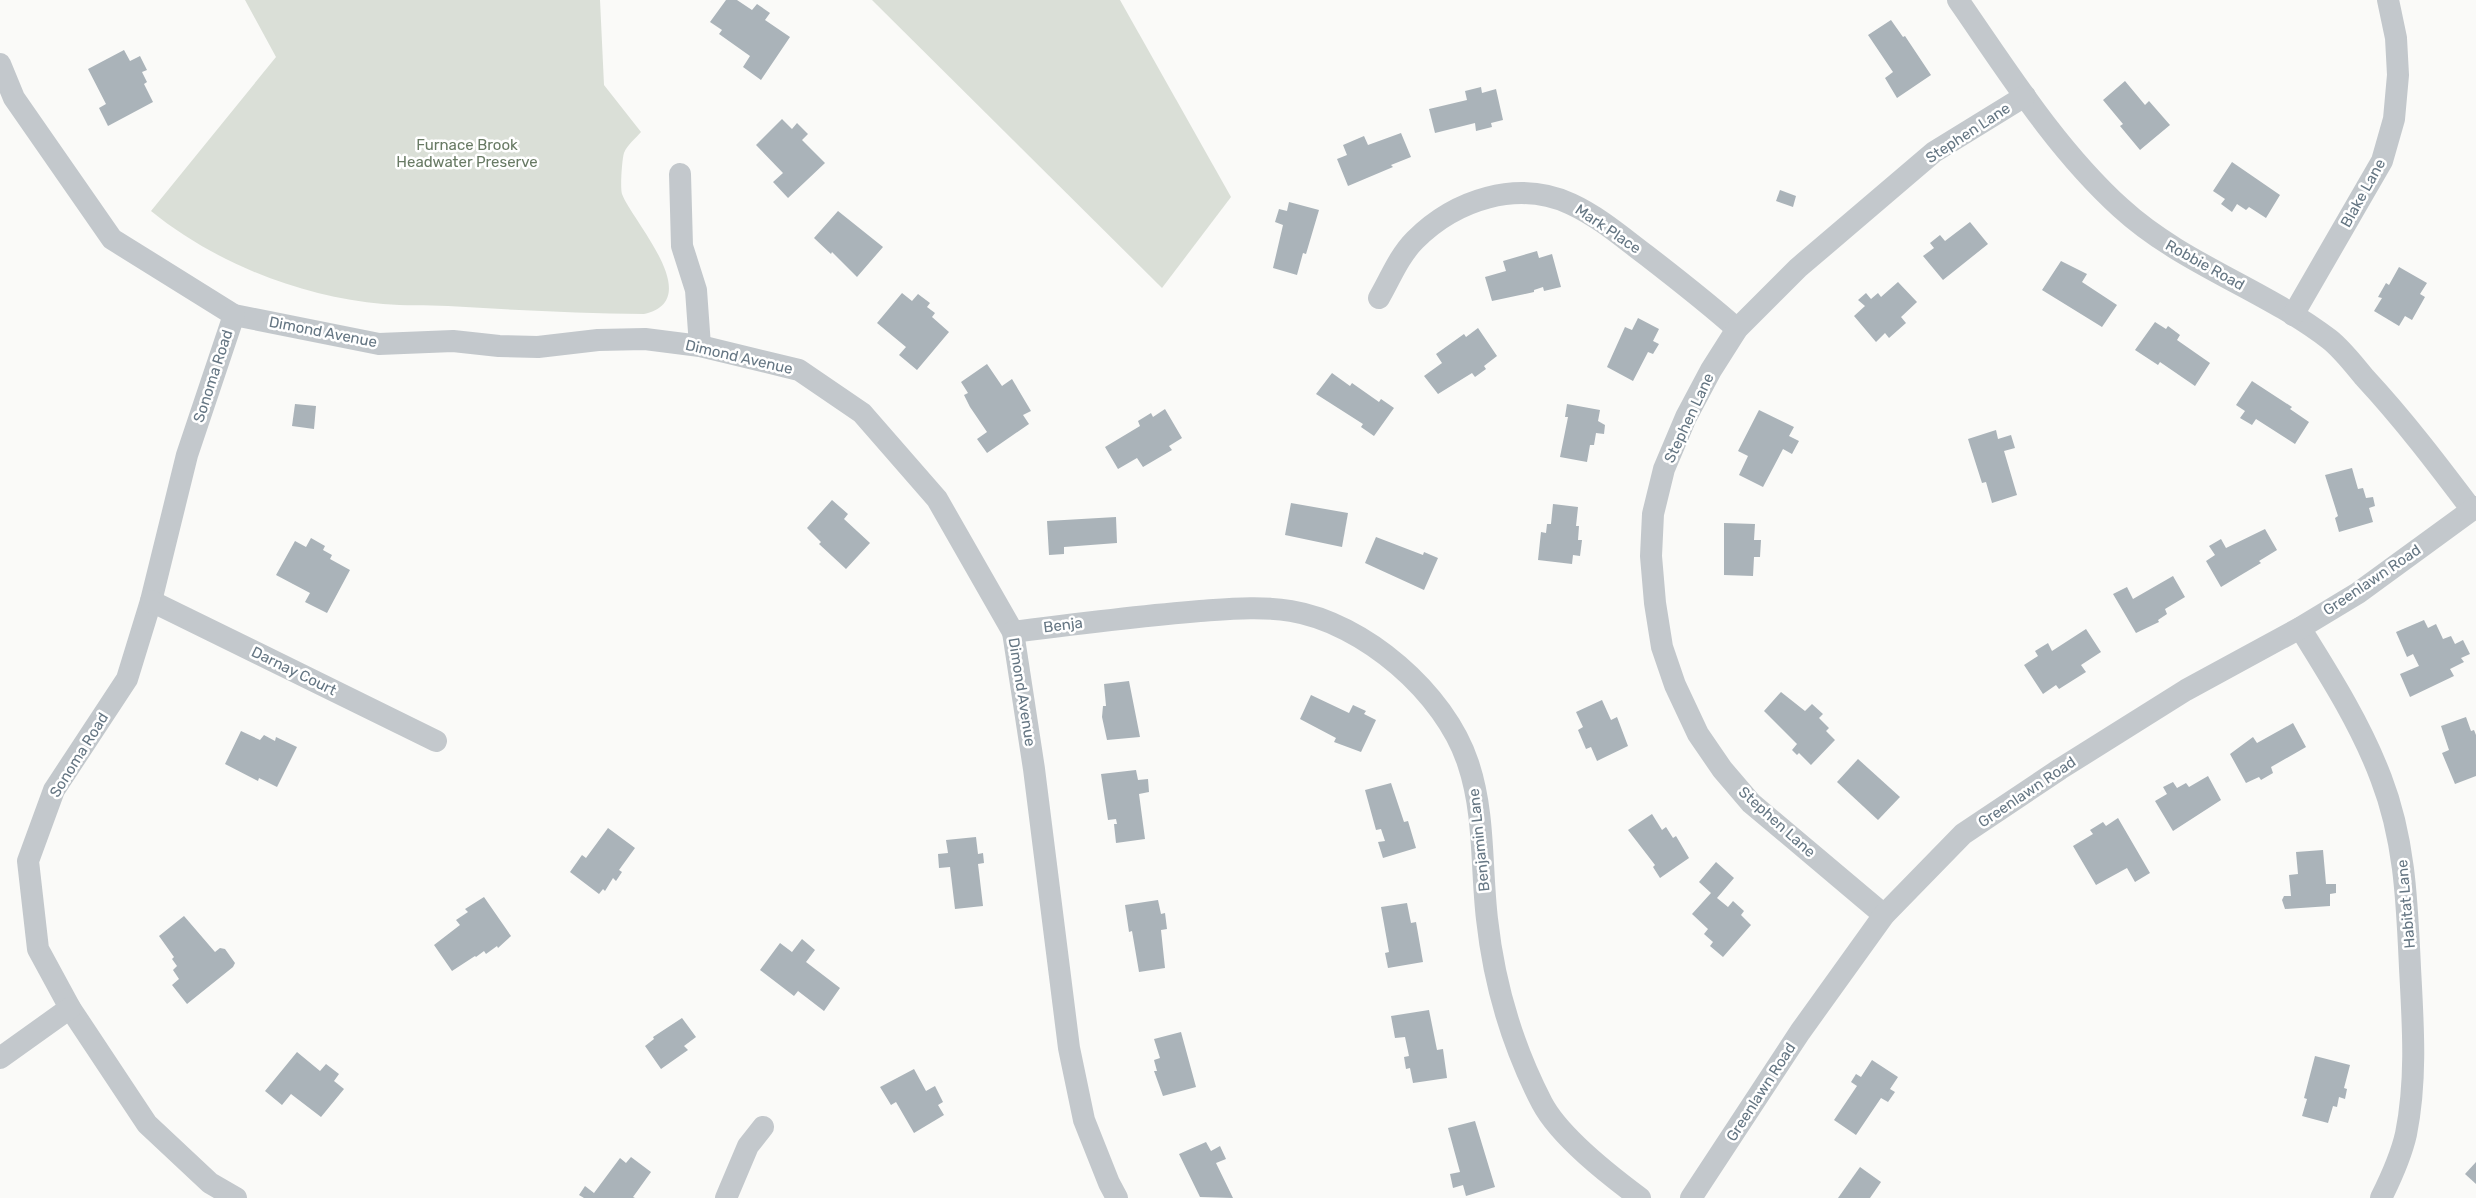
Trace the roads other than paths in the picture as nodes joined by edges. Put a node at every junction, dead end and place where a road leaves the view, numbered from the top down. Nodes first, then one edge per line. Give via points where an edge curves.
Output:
1 (1958, 0) edge
2 (2388, 0) edge
3 (0, 64) edge
4 (2025, 96) junction
5 (680, 174) dead end
6 (1379, 298) dead end
7 (234, 315) junction
8 (2293, 315) junction
9 (1737, 329) junction
10 (700, 346) junction
11 (2474, 509) edge
12 (151, 601) junction
13 (1112, 619) joint
14 (2300, 628) junction
15 (1013, 632) junction
16 (436, 741) dead end
17 (1884, 915) junction
18 (70, 1008) junction
19 (0, 1058) edge
20 (763, 1127) dead end
21 (236, 1198) edge
22 (726, 1198) edge
23 (1117, 1198) edge
24 (1640, 1198) edge
25 (1691, 1198) edge
26 (2381, 1198) edge

1 - 4 street, Robbie Road
2 - 8 street, Blake Lane via 2396,38 2398,75 2394,119 2382,161
3 - 7 street, Dimond Avenue via 14,98 112,239
4 - 8 street, Robbie Road via 2082,171 2157,238
4 - 9 street, Stephen Lane via 1934,152 1798,268
5 - 10 street via 682,246 696,290
6 - 9 street, Mark Place via 1415,241 1443,217 1471,202 1499,195 1534,194 1570,204 1606,224
7 - 10 street, Dimond Avenue via 379,344 453,342 538,347 598,340 645,339
7 - 12 street, Sonoma Road via 187,454
8 - 11 street, Robbie Road via 2330,340 2403,419
9 - 17 street, Stephen Lane via 1686,416 1664,469 1656,505 1651,556 1662,647 1675,685 1698,734 1722,769 1751,803
10 - 15 street, Dimond Avenue via 799,370 862,413 937,499
11 - 14 street, Greenlawn Road via 2358,593
12 - 16 street, Darnay Court
12 - 18 street, Sonoma Road via 127,679 54,790 28,862 38,949
13 - 15 street, Benja
13 - 24 street, Benjamin Lane via 1249,608 1290,611 1329,621 1359,635 1385,653 1429,697 1468,762 1477,798 1487,921 1496,975 1512,1034 1543,1105 1560,1128
14 - 17 street, Greenlawn Road via 2186,690 1964,834
14 - 26 street, Habitat Lane via 2343,698 2381,777 2398,829 2404,868 2415,1052 2405,1137
15 - 23 street, Dimond Avenue via 1034,769 1069,1048 1084,1120 1108,1184
17 - 25 street, Greenlawn Road via 1800,1032
18 - 19 street
18 - 21 street, Sonoma Road via 147,1124 210,1184
20 - 22 street via 748,1146

